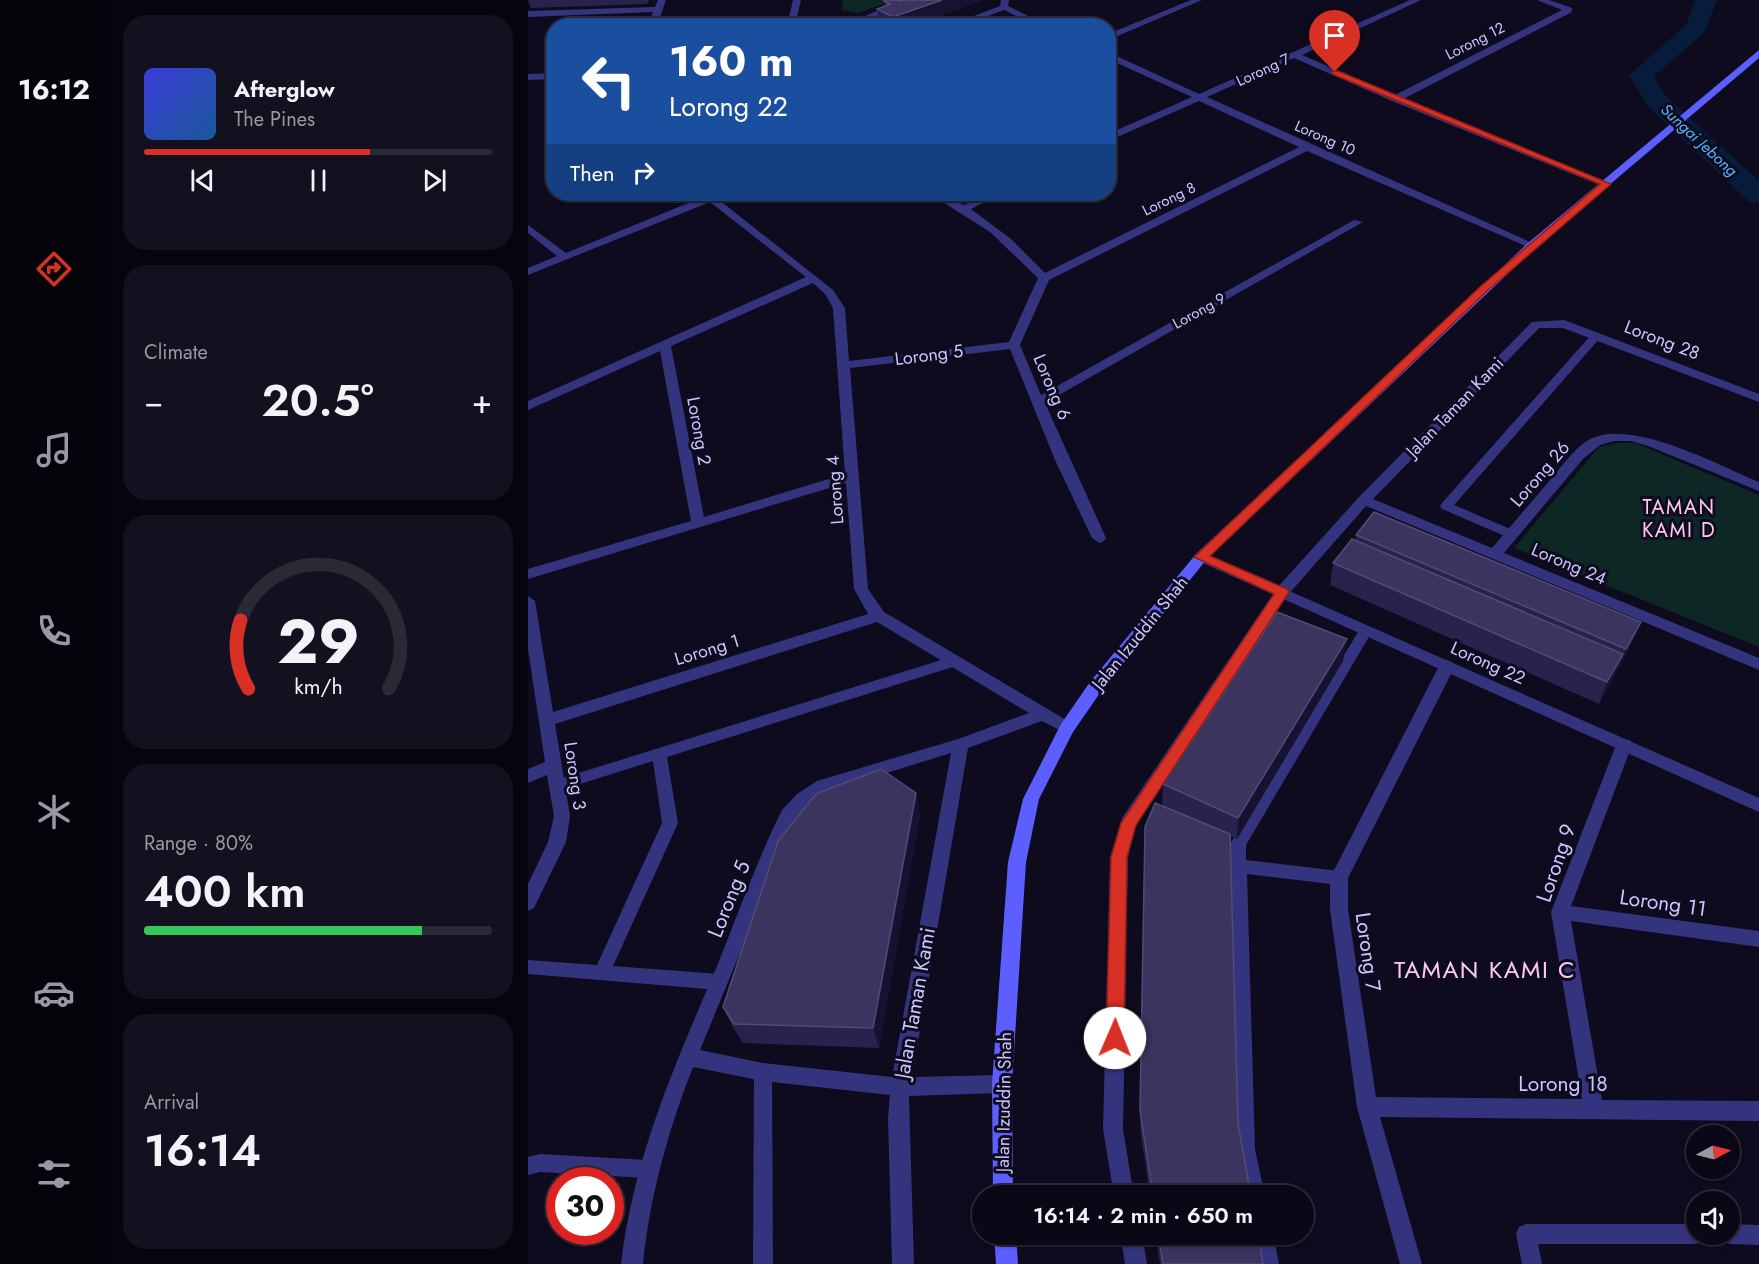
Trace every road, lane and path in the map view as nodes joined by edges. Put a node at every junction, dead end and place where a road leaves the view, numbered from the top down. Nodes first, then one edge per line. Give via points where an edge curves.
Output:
1 (797, 0) edge
2 (909, 0) edge
3 (1167, 0) edge
4 (1198, 0) edge
5 (1541, 0) edge
6 (1412, 1) edge
7 (1004, 3) edge
8 (660, 4) edge
9 (1182, 6) junction
10 (528, 14) edge
11 (793, 18) edge
12 (865, 18) edge
13 (970, 18) edge
14 (1031, 18) edge
15 (1116, 34) edge
16 (1759, 53) edge
17 (1295, 55) junction
18 (1116, 59) edge
19 (546, 76) edge
20 (528, 77) edge
21 (1201, 98) junction
22 (1395, 99) junction
23 (1116, 135) edge
24 (1307, 147) junction
25 (1606, 184) junction
26 (698, 201) edge
27 (719, 201) edge
28 (950, 201) edge
29 (981, 201) edge
30 (966, 208) junction
31 (1358, 222) dead end
32 (528, 228) edge
33 (1532, 245) junction
34 (564, 257) junction
35 (528, 272) edge
36 (814, 278) junction
37 (1044, 278) junction
38 (1551, 322) joint
39 (1596, 336) junction
40 (665, 344) junction
41 (1014, 345) junction
42 (843, 365) junction
43 (1759, 398) edge
44 (1039, 401) junction
45 (528, 406) edge
46 (852, 477) junction
47 (1759, 487) edge
48 (1364, 500) junction
49 (698, 523) junction
50 (1511, 534) junction
51 (1099, 538) dead end
52 (1495, 554) junction
53 (1201, 557) junction
54 (528, 574) edge
55 (1282, 592) junction
56 (528, 601) edge
57 (879, 616) junction
58 (1366, 630) junction
59 (954, 661) junction
60 (1759, 664) edge
61 (1447, 666) junction
62 (1044, 714) junction
63 (547, 720) junction
64 (1066, 728) junction
65 (961, 744) junction
66 (1624, 745) junction
67 (659, 752) junction
68 (554, 766) junction
69 (528, 776) edge
70 (558, 785) junction
71 (1139, 805) junction
72 (1759, 805) edge
73 (1159, 813) edge
74 (1238, 866) junction
75 (1339, 878) junction
76 (528, 903) edge
77 (1560, 912) junction
78 (1759, 939) edge
79 (528, 967) edge
80 (602, 973) junction
81 (719, 982) junction
82 (687, 1056) junction
83 (763, 1072) junction
84 (1002, 1084) junction
85 (900, 1087) junction
86 (1367, 1107) junction
87 (1593, 1108) junction
88 (1759, 1111) edge
89 (528, 1166) edge
90 (647, 1169) junction
91 (1003, 1185) edge
92 (1122, 1185) edge
93 (1254, 1185) edge
94 (1686, 1234) edge
95 (1740, 1234) edge
96 (1759, 1234) edge
97 (1006, 1245) edge
98 (1133, 1245) edge
99 (1265, 1245) edge
100 (632, 1264) edge
101 (763, 1264) edge
102 (903, 1264) edge
103 (1007, 1264) edge
104 (1136, 1264) edge
105 (1269, 1264) edge
106 (1411, 1264) edge
107 (1532, 1264) edge

1 - 11 street
2 - 12 lane
3 - 9 street
4 - 9 street
5 - 22 street, Lorong 12 via 1569,10
6 - 17 street, Lorong 7
7 - 13 street
7 - 14 street
8 - 10 street
9 - 15 street
16 - 25 main road, Jalan Izuddin Shah
17 - 21 street, Lorong 7
17 - 22 street
18 - 21 street, Lorong 10
19 - 20 street
21 - 23 street, Lorong 7
21 - 24 street, Lorong 10
22 - 25 street
24 - 33 street, Lorong 10
24 - 37 street, Lorong 8
25 - 33 main road, Jalan Izuddin Shah
26 - 34 street
27 - 36 street, Lorong 4
28 - 30 street
29 - 30 street
30 - 37 street via 1009,241
31 - 44 street, Lorong 9
32 - 34 street
33 - 53 main road, Jalan Izuddin Shah
34 - 35 street
36 - 40 street
36 - 42 street, Lorong 4 via 839,308
37 - 41 street, Lorong 6
38 - 39 street, Lorong 28
38 - 48 street, Jalan Taman Kami via 1536,325
39 - 43 street, Lorong 28
39 - 50 lane via 1446,506
40 - 45 street
40 - 49 street, Lorong 2
41 - 42 street, Lorong 5
41 - 44 street, Lorong 6
42 - 46 street, Lorong 4
44 - 51 street, Lorong 6
46 - 49 street
46 - 57 street, Lorong 4 via 861,589
47 - 50 street, Lorong 26 via 1653,443 1614,437 1595,442 1578,456
48 - 52 street, Lorong 24
48 - 55 street
49 - 54 street
50 - 52 street, Lorong 26
52 - 60 street, Lorong 24
53 - 55 street, Lorong 22
53 - 64 main road, Jalan Izuddin Shah
55 - 58 street, Lorong 22
55 - 71 street
56 - 63 street, Lorong 3
57 - 59 street, Lorong 4
57 - 63 street, Lorong 1
58 - 61 street, Lorong 22
58 - 74 lane via 1233,842
59 - 62 street, Lorong 4
59 - 67 lane
61 - 66 street, Lorong 22
61 - 75 street, Lorong 7
62 - 64 street, Lorong 4
62 - 65 street, Lorong 5
63 - 68 street, Lorong 3
64 - 84 main road, Jalan Izuddin Shah via 1031,799 1017,862
65 - 81 street, Lorong 5 via 823,786 803,799 788,815
65 - 85 street, Jalan Taman Kami
66 - 72 street, Lorong 22
66 - 77 street, Lorong 9
67 - 70 lane
67 - 80 lane via 670,823
68 - 69 street
68 - 70 street, Lorong 3
70 - 76 street, Lorong 3 via 561,829
71 - 73 lane
71 - 92 street via 1128,823 1119,857 1113,1129
74 - 75 lane
74 - 93 lane via 1246,1149
75 - 86 street, Lorong 7 via 1339,909
77 - 78 street, Lorong 11
77 - 87 street, Lorong 9
79 - 80 lane
80 - 81 lane
81 - 82 street, Lorong 5
82 - 83 street
82 - 90 street, Lorong 5
83 - 85 street
83 - 101 lane
84 - 85 street
84 - 91 main road, Jalan Izuddin Shah
85 - 102 street, Jalan Taman Kami
86 - 87 street, Lorong 18
86 - 106 street, Lorong 7
87 - 88 street, Lorong 18
89 - 90 lane via 540,1163
90 - 100 street, Lorong 5
94 - 107 lane via 1526,1234
95 - 96 lane
97 - 103 main road
98 - 104 street
99 - 105 lane

